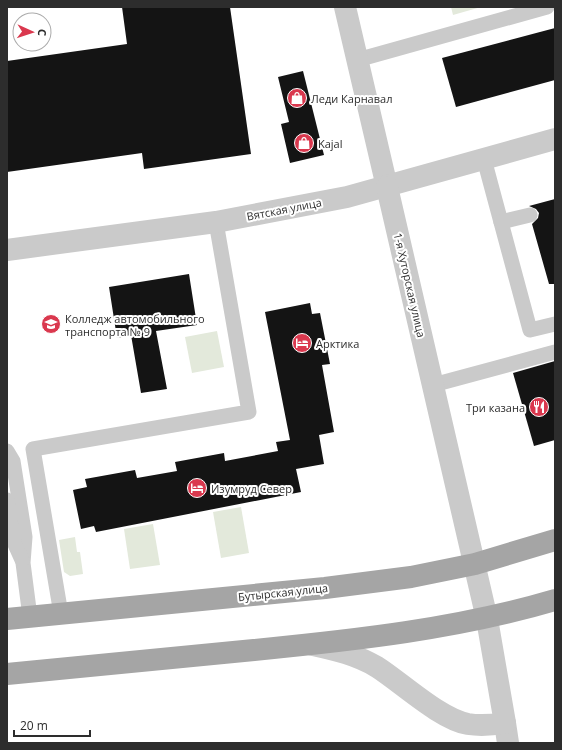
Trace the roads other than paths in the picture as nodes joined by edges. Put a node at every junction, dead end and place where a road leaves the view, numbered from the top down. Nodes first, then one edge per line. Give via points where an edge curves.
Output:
1 (345, 7) edge
2 (547, 7) edge
3 (357, 60) junction
4 (555, 140) edge
5 (484, 159) junction
6 (387, 187) junction
7 (530, 215) dead end
8 (216, 222) junction
9 (501, 222) junction
10 (7, 250) edge
11 (555, 324) edge
12 (555, 352) edge
13 (432, 384) junction
14 (7, 451) edge
15 (7, 500) edge
16 (555, 540) edge
17 (23, 563) junction
18 (475, 564) junction
19 (555, 600) edge
20 (61, 614) junction
21 (30, 617) junction
22 (7, 619) edge
23 (487, 619) junction
24 (310, 644) junction
25 (7, 674) edge
26 (507, 733) edge

1 - 3 street, 1-я Хуторская улица
2 - 3 lane
3 - 6 street, 1-я Хуторская улица
4 - 5 street, Вятская улица
5 - 6 street, Вятская улица
5 - 9 lane
6 - 8 street, Вятская улица
6 - 13 street, 1-я Хуторская улица
7 - 9 lane
8 - 10 street, Вятская улица
8 - 20 lane via 249,412 33,449
9 - 11 lane via 530,330
12 - 13 lane
13 - 18 street, 1-я Хуторская улица
14 - 17 lane via 12,461 25,537
15 - 17 lane via 14,540
16 - 18 main road, Бутырская улица
17 - 21 lane
18 - 20 main road, Бутырская улица via 412,577 340,586
18 - 23 street, 1-я Хуторская улица
19 - 23 main road
20 - 21 main road, Бутырская улица
21 - 22 main road, Бутырская улица
23 - 24 main road
23 - 26 street, 1-я Хуторская улица
24 - 25 main road
24 - 26 street via 348,653 371,664 426,702 466,724 486,726

